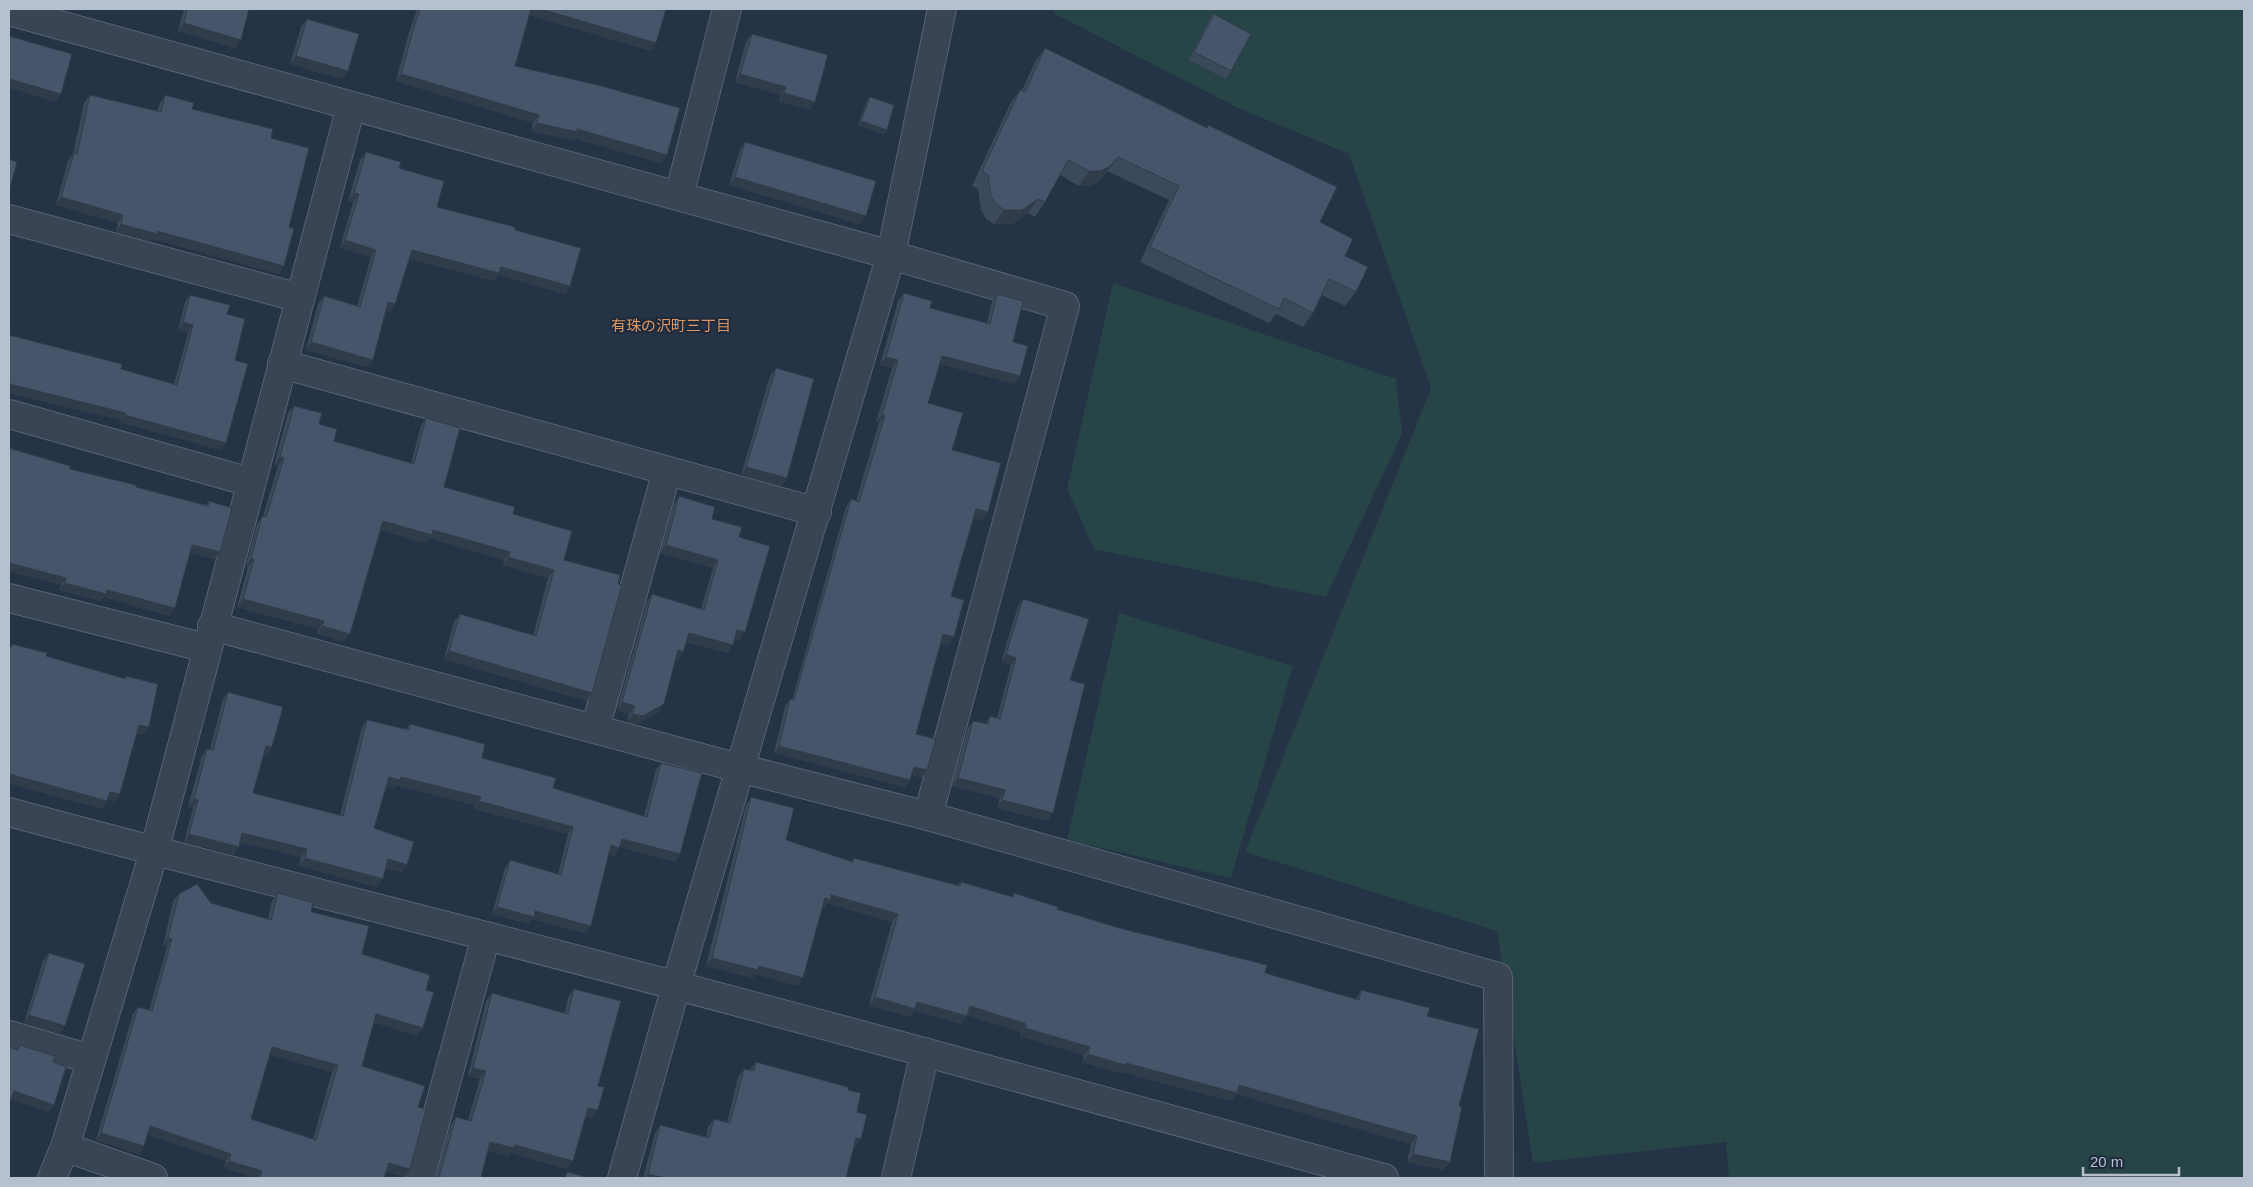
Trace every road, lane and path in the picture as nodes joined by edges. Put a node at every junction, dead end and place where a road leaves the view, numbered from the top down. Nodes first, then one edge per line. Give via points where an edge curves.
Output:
1 (726, 9) edge
2 (942, 9) edge
3 (9, 11) edge
4 (351, 106) junction
5 (679, 196) junction
6 (9, 219) edge
7 (891, 255) junction
8 (300, 298) junction
9 (282, 364) junction
10 (9, 414) edge
11 (667, 471) junction
12 (250, 482) junction
13 (817, 512) junction
14 (9, 598) edge
15 (209, 637) junction
16 (594, 729) junction
17 (739, 768) junction
18 (9, 812) edge
19 (928, 816) junction
20 (154, 852) junction
21 (486, 936) junction
22 (676, 986) junction
23 (9, 1035) edge
24 (925, 1052) junction
25 (90, 1059) junction
26 (65, 1147) junction
27 (52, 1178) edge
28 (152, 1178) edge
29 (420, 1178) edge
30 (622, 1178) edge
31 (896, 1178) edge
32 (1384, 1178) edge
33 (1499, 1178) edge

1 - 5 street
2 - 7 street
3 - 4 street
4 - 5 street
4 - 8 street
5 - 7 street
6 - 8 street
7 - 13 street
7 - 19 street via 1065,306
8 - 9 street
9 - 11 street
9 - 12 street
10 - 12 street
11 - 13 street
11 - 16 street
12 - 15 street
13 - 17 street
14 - 15 street
15 - 16 street
15 - 20 street
16 - 17 street
17 - 19 street
17 - 22 street
18 - 20 street
19 - 33 street via 1498,977
20 - 21 street
20 - 25 street
21 - 22 street
21 - 29 street
22 - 24 street
22 - 30 street
23 - 25 street
24 - 31 street
24 - 32 street
25 - 26 street
26 - 27 street
26 - 28 street

